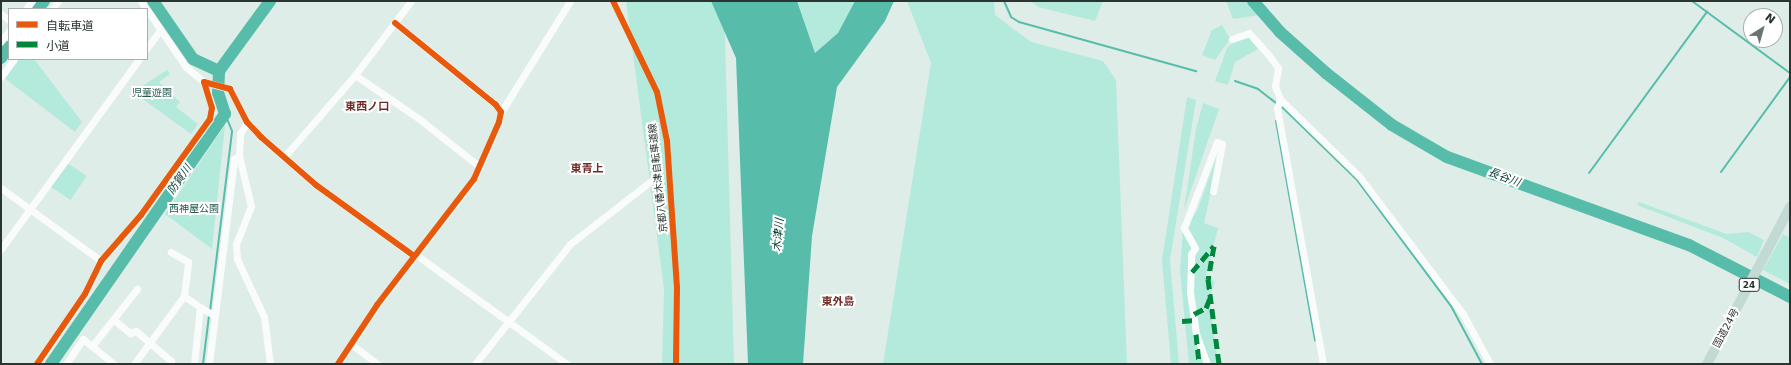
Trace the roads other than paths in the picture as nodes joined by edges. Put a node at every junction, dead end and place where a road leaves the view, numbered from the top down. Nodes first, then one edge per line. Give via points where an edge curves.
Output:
1 (411, 1) edge
2 (570, 1) edge
3 (148, 12) edge
4 (395, 23) junction
5 (160, 30) junction
6 (8, 32) edge
7 (1232, 39) dead end
8 (1, 42) edge
9 (148, 47) edge
10 (13, 60) edge
11 (138, 60) edge
12 (355, 76) junction
13 (1, 77) edge
14 (207, 83) junction
15 (1280, 99) junction
16 (501, 112) junction
17 (247, 122) junction
18 (239, 156) junction
19 (284, 158) junction
20 (480, 168) junction
21 (651, 181) dead end
22 (1, 188) edge
23 (1213, 191) dead end
24 (1790, 207) edge
25 (29, 208) junction
26 (1, 249) edge
27 (171, 252) dead end
28 (414, 255) junction
29 (101, 261) junction
30 (137, 289) dead end
31 (184, 296) junction
32 (200, 307) junction
33 (215, 316) junction
34 (114, 320) junction
35 (509, 321) junction
36 (150, 343) junction
37 (351, 344) junction
38 (92, 346) junction
39 (37, 364) edge
40 (66, 364) edge
41 (114, 364) edge
42 (134, 364) edge
43 (169, 364) edge
44 (194, 364) edge
45 (210, 364) edge
46 (270, 364) edge
47 (338, 364) edge
48 (378, 364) edge
49 (475, 364) edge
50 (567, 364) edge
51 (1207, 364) edge
52 (1323, 364) edge
53 (1490, 364) edge
54 (1708, 364) edge

1 - 4 street
2 - 16 street
3 - 5 street
4 - 12 street
4 - 16 street
5 - 9 street
5 - 14 street via 194,77
6 - 8 street
7 - 15 street via 1249,33 1268,54 1278,68 1275,86
10 - 13 street
11 - 25 street
12 - 19 street
12 - 20 street via 418,118
14 - 17 street via 226,88
14 - 29 street via 212,108 210,118 141,215
15 - 52 street via 1277,108
15 - 53 street via 1360,176 1463,314
16 - 20 street
17 - 18 street via 240,134
17 - 19 street
18 - 33 street via 234,159
18 - 46 street via 251,206 236,244 237,260 264,317
19 - 28 street via 316,185
20 - 28 street
21 - 35 street via 570,244
22 - 25 street
23 - 51 street via 1222,144 1217,142 1184,228 1195,248 1191,254 1190,292 1196,334
24 - 54 highway, 国道24号 / 24
25 - 26 street
25 - 29 street
27 - 31 street via 188,262
28 - 35 street
28 - 37 street
29 - 39 street via 85,294
30 - 34 street
31 - 32 street
31 - 36 street
32 - 33 street
32 - 44 street
33 - 45 street
34 - 36 street via 130,333 136,331
34 - 38 street
35 - 49 street
35 - 50 street
36 - 42 street
36 - 43 street via 171,361
37 - 47 street
37 - 48 street
38 - 40 street via 84,339
38 - 41 street

